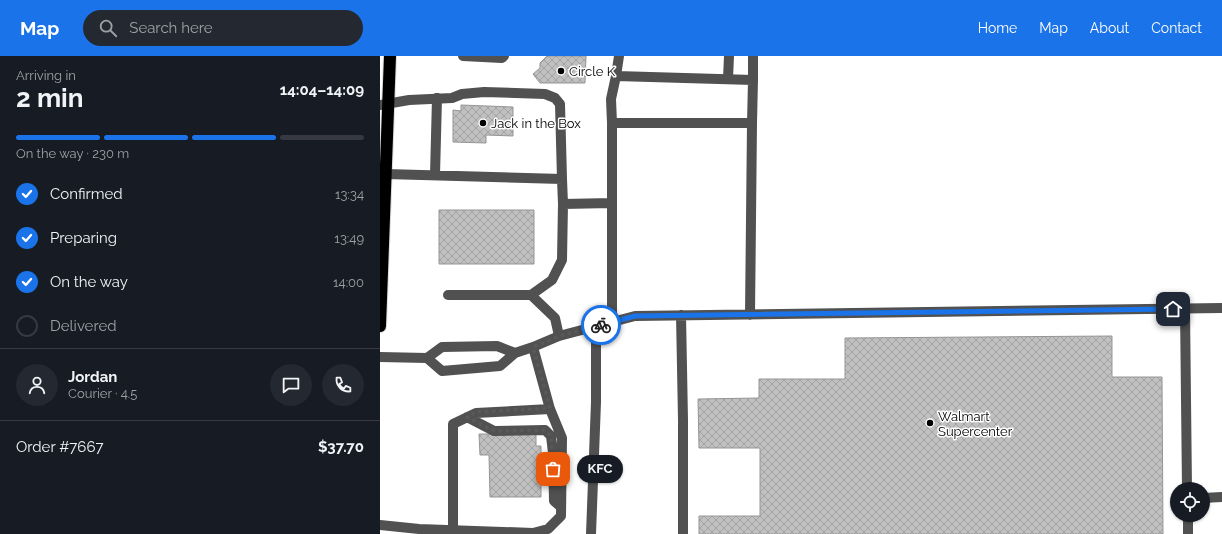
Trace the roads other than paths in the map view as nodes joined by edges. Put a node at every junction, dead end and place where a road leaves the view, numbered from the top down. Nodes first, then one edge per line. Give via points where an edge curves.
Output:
1 (463, 56) edge
2 (504, 56) edge
3 (619, 56) edge
4 (729, 56) edge
5 (754, 56) edge
6 (387, 63) edge
7 (616, 76) junction
8 (728, 79) junction
9 (753, 80) junction
10 (437, 98) junction
11 (384, 104) edge
12 (612, 123) junction
13 (752, 123) junction
14 (386, 174) junction
15 (436, 175) junction
16 (562, 179) junction
17 (611, 203) junction
18 (563, 204) junction
19 (448, 295) dead end
20 (531, 295) junction
21 (1222, 308) edge
22 (1185, 309) junction
23 (750, 314) junction
24 (681, 316) junction
25 (612, 322) junction
26 (380, 326) edge
27 (596, 326) junction
28 (559, 336) junction
29 (533, 347) junction
30 (515, 352) junction
31 (380, 357) edge
32 (427, 358) junction
33 (550, 408) junction
34 (467, 417) junction
35 (1187, 482) edge
36 (1222, 497) edge
37 (1210, 498) edge
38 (561, 507) junction
39 (1188, 522) edge
40 (380, 525) edge
41 (454, 531) junction
42 (534, 534) edge
43 (591, 534) edge
44 (683, 534) edge
45 (1188, 534) edge

1 - 2 lane
3 - 7 lane
4 - 8 lane
5 - 9 lane
6 - 11 highway
7 - 8 lane
7 - 12 lane via 611,98
8 - 9 lane
9 - 13 lane
10 - 11 lane
10 - 15 lane
10 - 16 lane via 484,92 545,94 555,98 560,104
11 - 14 highway
12 - 13 lane
12 - 17 lane
13 - 23 lane
14 - 15 lane
14 - 26 highway
15 - 16 lane
16 - 18 lane
17 - 18 lane
17 - 25 lane
18 - 20 lane via 562,260 552,280
19 - 20 lane
20 - 28 lane via 554,318
21 - 22 lane
22 - 23 lane
22 - 35 lane
23 - 24 lane
24 - 25 lane via 635,316
24 - 44 lane
25 - 27 lane
27 - 28 lane
27 - 43 lane
28 - 29 lane
29 - 30 lane
29 - 33 lane
30 - 32 lane via 497,346 442,347
30 - 32 lane via 500,366 442,370
31 - 32 lane
33 - 34 lane via 476,412
33 - 38 lane via 562,438
34 - 38 lane via 494,431 545,430 551,436 554,501
34 - 41 lane via 453,424
36 - 37 lane
38 - 42 lane via 561,516 548,529
39 - 45 lane
40 - 41 lane
41 - 42 lane

